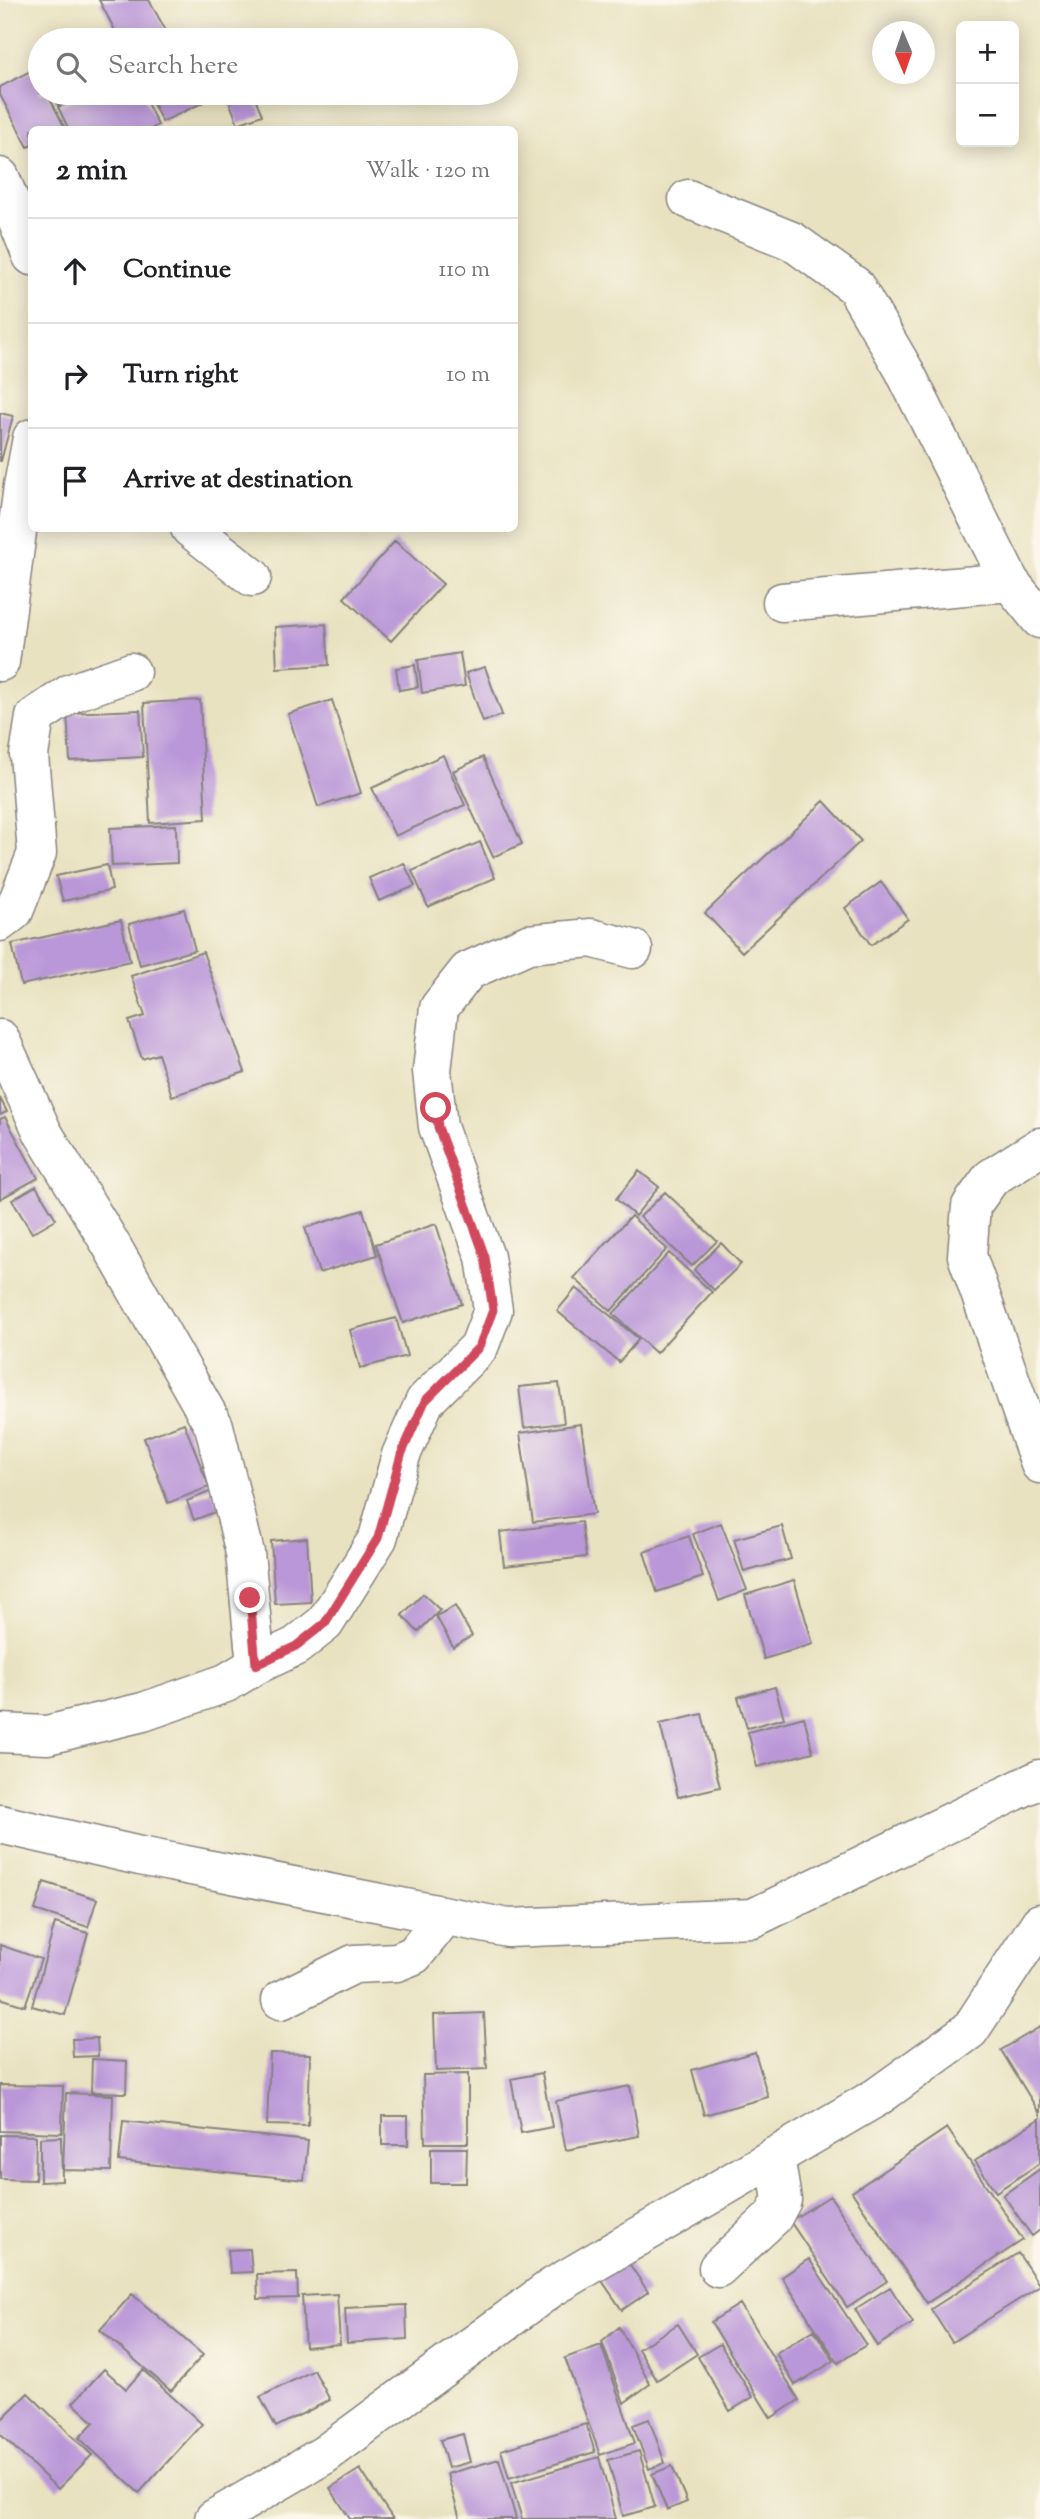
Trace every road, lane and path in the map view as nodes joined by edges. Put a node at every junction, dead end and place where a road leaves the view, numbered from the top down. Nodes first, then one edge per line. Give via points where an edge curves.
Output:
1 (0, 177) edge
2 (688, 199) dead end
3 (28, 246) edge
4 (28, 459) edge
5 (195, 532) edge
6 (252, 577) dead end
7 (1010, 582) junction
8 (782, 602) dead end
9 (1040, 619) edge
10 (0, 662) edge
11 (131, 672) dead end
12 (0, 922) edge
13 (633, 949) dead end
14 (0, 1039) edge
15 (1038, 1152) edge
16 (1040, 1464) edge
17 (256, 1665) junction
18 (0, 1733) edge
19 (1039, 1781) edge
20 (0, 1824) edge
21 (445, 1916) junction
22 (1040, 1923) edge
23 (281, 2000) dead end
24 (775, 2156) junction
25 (718, 2269) dead end
26 (214, 2519) edge

1 - 3 street
2 - 7 street via 792,241 855,286 904,370
4 - 10 street
5 - 6 street
7 - 8 street
7 - 9 street
11 - 12 street via 71,693 35,718 29,755 37,853 14,911
13 - 17 street via 591,938 528,944 468,971 439,1009 432,1071 438,1127 485,1257 493,1310 479,1347 425,1401 401,1455 378,1538 325,1623 296,1646
14 - 17 street via 43,1133 215,1426 245,1553
15 - 16 street via 990,1178 971,1206 967,1256
17 - 18 street via 226,1683 143,1712 47,1735
19 - 21 street via 753,1918 508,1928
20 - 21 street
21 - 23 street via 414,1955 397,1962 354,1964
22 - 24 street via 970,2030 877,2097
24 - 25 street via 782,2200 774,2217
24 - 26 street via 551,2288 324,2455

